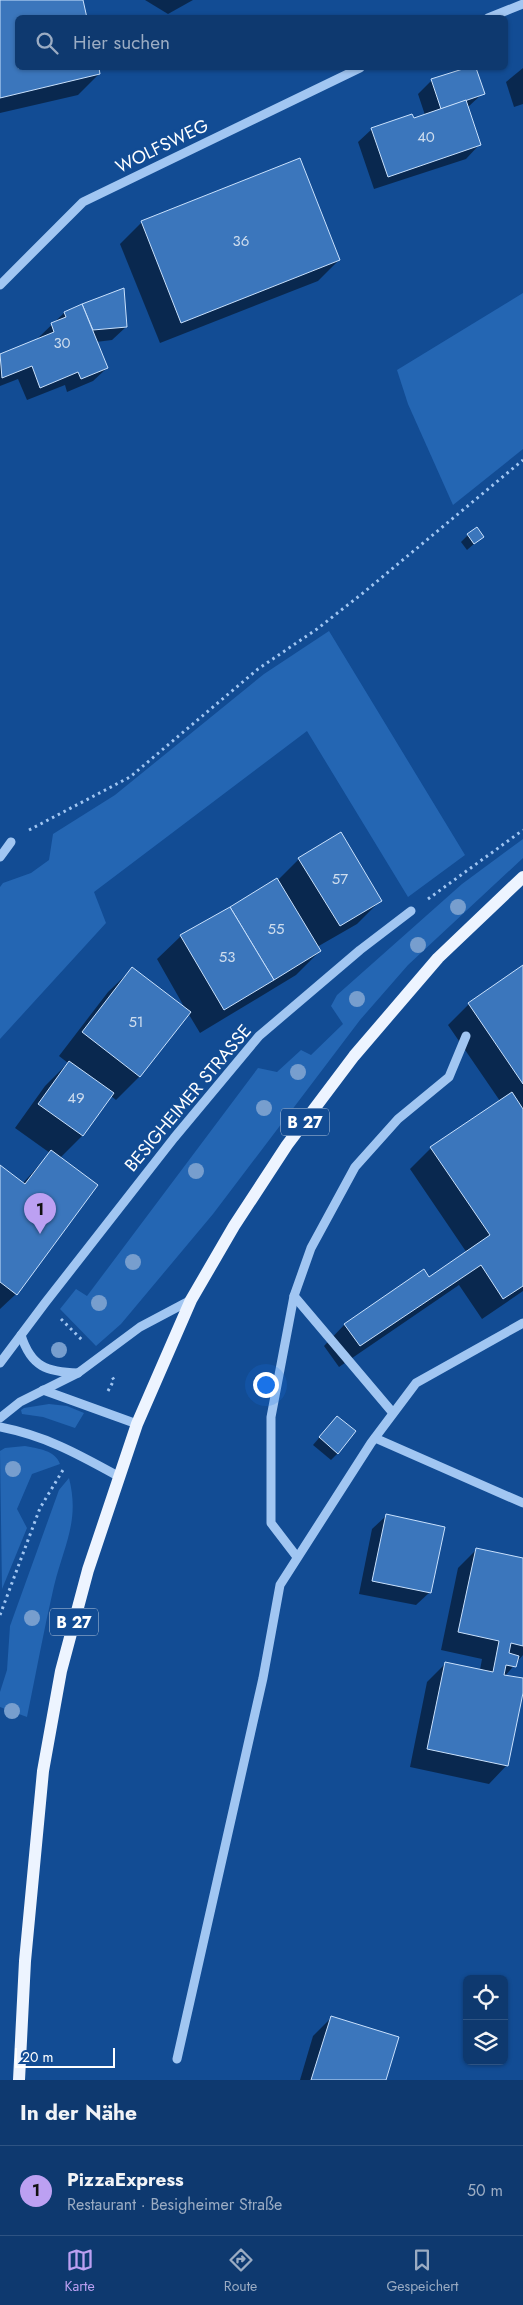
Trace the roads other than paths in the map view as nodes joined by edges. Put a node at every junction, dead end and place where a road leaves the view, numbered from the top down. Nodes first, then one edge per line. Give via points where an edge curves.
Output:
1 (523, 4) edge
2 (496, 15) edge
3 (356, 70) edge
4 (0, 285) edge
5 (12, 842) road end
6 (0, 857) edge
7 (523, 877) edge
8 (411, 911) road end
9 (466, 1036) dead end
10 (294, 1296) junction
11 (191, 1300) junction
12 (523, 1323) edge
13 (21, 1335) junction
14 (0, 1363) edge
15 (78, 1373) junction
16 (43, 1390) junction
17 (393, 1413) junction
18 (0, 1418) edge
19 (137, 1424) junction
20 (0, 1427) edge
21 (375, 1438) junction
22 (118, 1476) junction
23 (523, 1503) edge
24 (297, 1557) junction
25 (177, 2059) dead end
26 (19, 2080) edge

1 - 2 street
3 - 4 street, WOLFSWEG via 83,202
5 - 6 street
7 - 11 main road, B 27 via 438,958 354,1056 287,1145
8 - 13 street, BESIGHEIMER STRASSE via 259,1036 174,1138
9 - 10 street via 450,1077 398,1119 355,1167 311,1248
10 - 17 street
10 - 24 street via 271,1417 270,1523
11 - 15 street via 140,1327
11 - 19 main road, B 27
12 - 17 street via 416,1383
13 - 14 street, BESIGHEIMER STRASSE
13 - 15 street via 37,1364 59,1373
15 - 16 street
16 - 18 street
16 - 19 street
17 - 21 street
19 - 22 main road, B 27
20 - 22 street via 57,1443
21 - 23 street
21 - 24 street
22 - 26 main road, B 27 via 61,1671 43,1771 25,1961
24 - 25 street via 280,1585 263,1678

